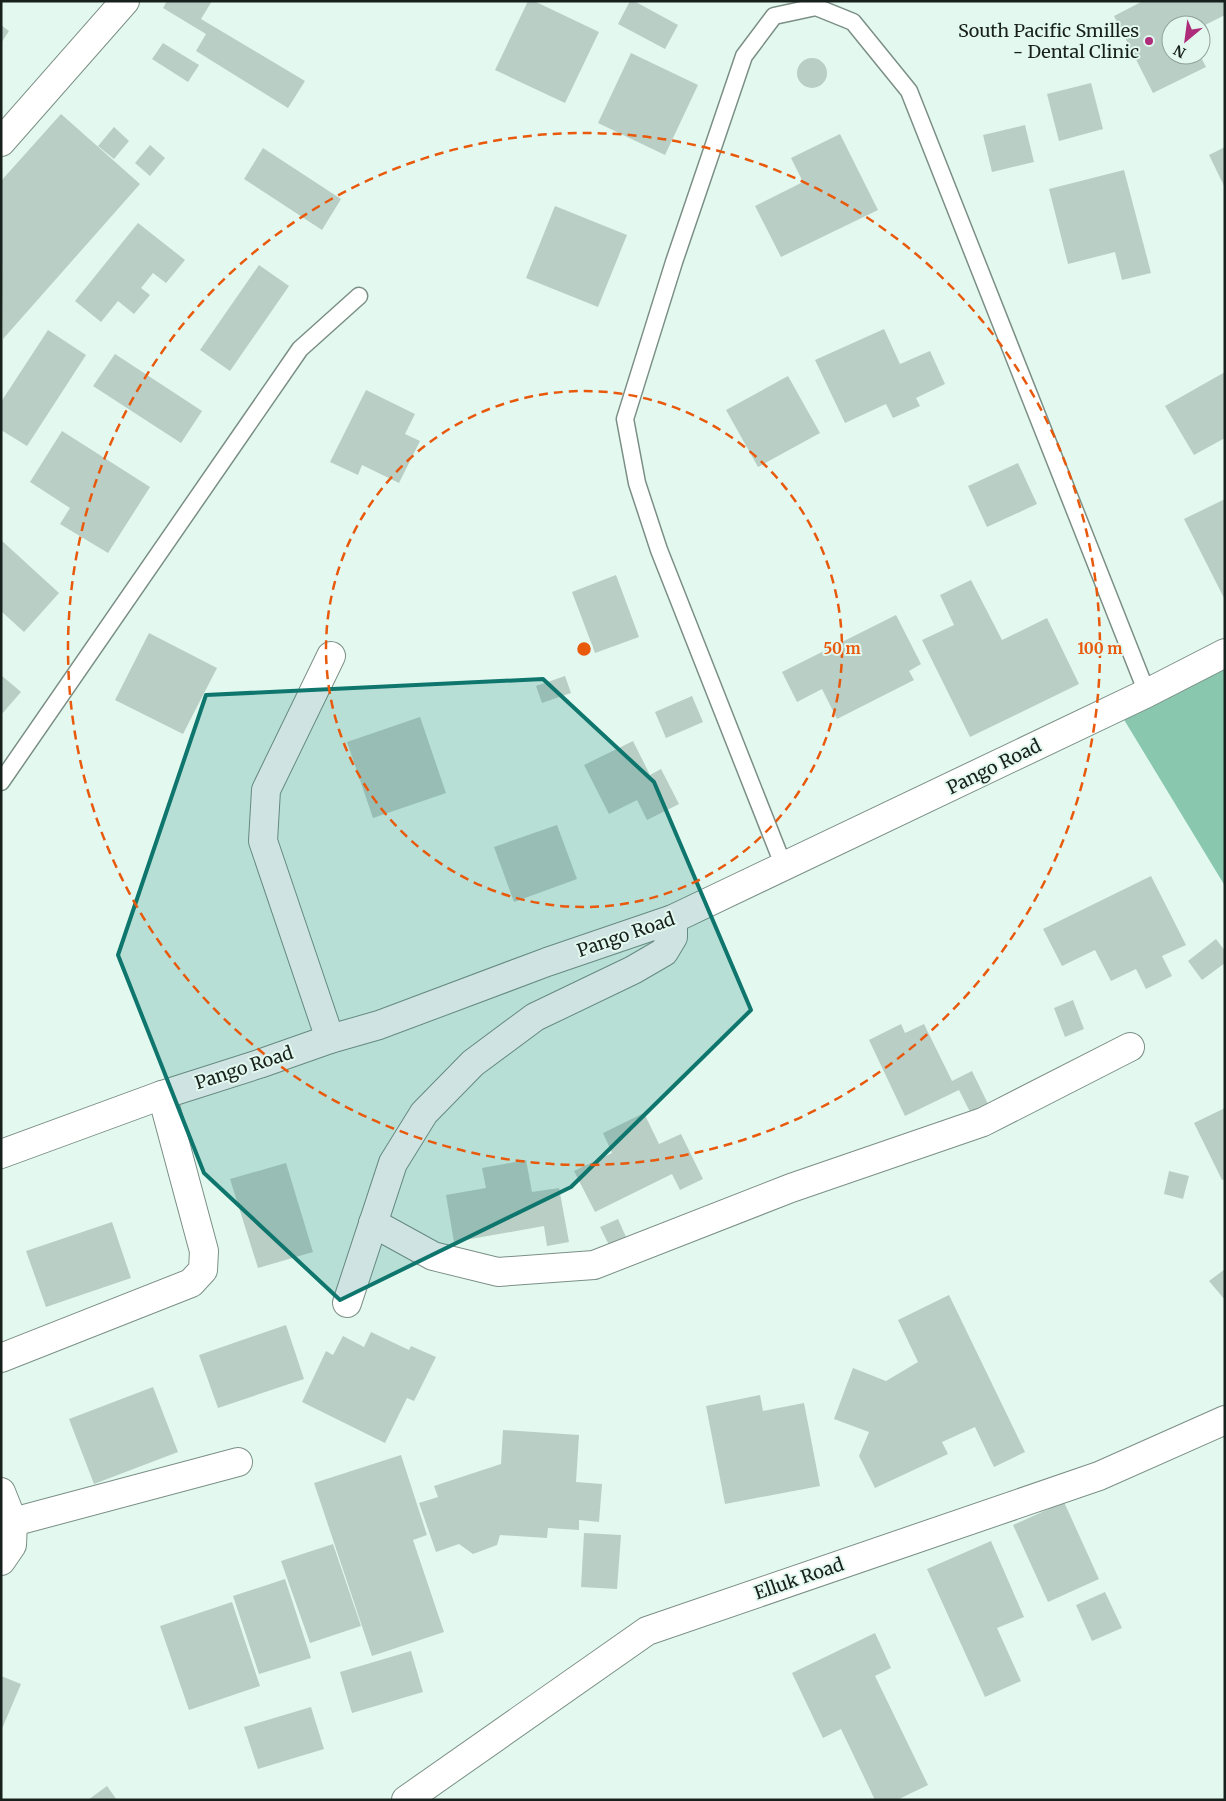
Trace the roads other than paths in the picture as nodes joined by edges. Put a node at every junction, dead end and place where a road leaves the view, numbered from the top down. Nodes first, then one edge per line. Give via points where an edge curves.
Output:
1 (125, 1) edge
2 (1, 142) edge
3 (359, 296) dead end
4 (1225, 653) edge
5 (331, 656) dead end
6 (1147, 694) junction
7 (1, 782) edge
8 (784, 867) junction
9 (672, 919) junction
10 (330, 1039) junction
11 (1130, 1047) dead end
12 (162, 1095) junction
13 (1, 1154) edge
14 (373, 1223) junction
15 (347, 1303) dead end
16 (1, 1358) edge
17 (1225, 1420) edge
18 (238, 1462) dead end
19 (1, 1492) edge
20 (14, 1522) junction
21 (1, 1561) edge
22 (406, 1800) edge

1 - 2 street
3 - 7 lane via 300,349
4 - 6 street, Pango Road
5 - 10 street via 266,790 264,841
6 - 8 street, Pango Road
6 - 8 lane via 909,91 853,22 816,7 774,16 744,56 625,419 637,483 659,550
8 - 9 street, Pango Road
9 - 10 street, Pango Road via 379,1025
9 - 14 street via 673,937 664,952 535,1017 473,1063 424,1113 393,1163
10 - 12 street, Pango Road
11 - 14 street via 983,1122 791,1188 594,1265 498,1272 433,1256
12 - 13 street, Pango Road
12 - 16 street via 204,1251 203,1270 191,1283
14 - 15 street
17 - 22 street, Elluk Road via 1099,1476 647,1631
18 - 20 street
19 - 20 street
20 - 21 street via 12,1545

